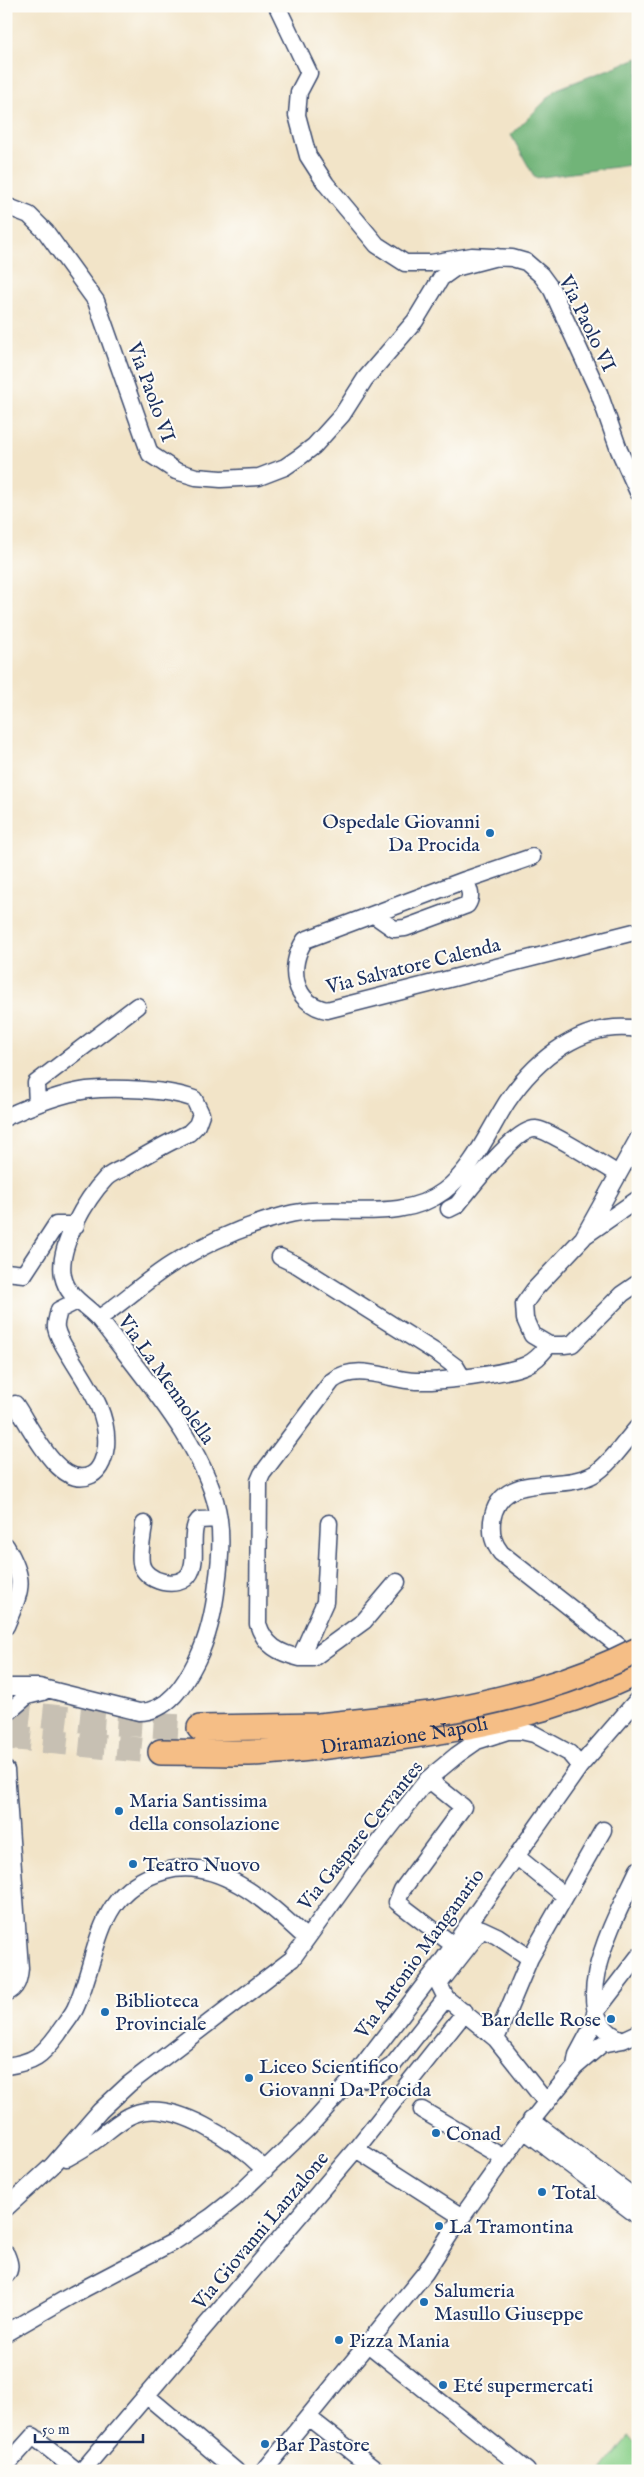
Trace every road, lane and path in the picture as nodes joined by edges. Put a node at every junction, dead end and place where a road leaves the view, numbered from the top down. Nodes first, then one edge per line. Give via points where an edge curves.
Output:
1 (277, 6) edge
2 (6, 206) edge
3 (496, 257) junction
4 (638, 492) edge
5 (532, 858) dead end
6 (466, 880) junction
7 (374, 916) junction
8 (638, 931) edge
9 (137, 1006) dead end
10 (638, 1029) edge
11 (37, 1103) junction
12 (6, 1117) edge
13 (638, 1139) edge
14 (618, 1174) junction
15 (638, 1199) edge
16 (449, 1210) dead end
17 (76, 1225) junction
18 (583, 1238) junction
19 (280, 1257) dead end
20 (6, 1272) edge
21 (638, 1283) edge
22 (77, 1301) junction
23 (99, 1318) junction
24 (549, 1345) junction
25 (462, 1377) junction
26 (15, 1404) dead end
27 (638, 1427) edge
28 (219, 1519) junction
29 (329, 1523) dead end
30 (144, 1524) dead end
31 (6, 1546) edge
32 (397, 1582) dead end
33 (6, 1626) edge
34 (629, 1648) edge
35 (300, 1658) junction
36 (638, 1672) edge
37 (6, 1688) edge
38 (50, 1691) junction
39 (638, 1699) edge
40 (6, 1714) edge
41 (432, 1723) junction
42 (200, 1728) tunnel mouth
43 (161, 1752) tunnel mouth
44 (580, 1766) junction
45 (6, 1770) edge
46 (428, 1779) junction
47 (603, 1830) dead end
48 (516, 1856) junction
49 (638, 1870) edge
50 (566, 1896) junction
51 (306, 1938) junction
52 (452, 1944) junction
53 (638, 1957) edge
54 (530, 1958) junction
55 (6, 1993) edge
56 (446, 1998) junction
57 (465, 2012) junction
58 (595, 2013) junction
59 (630, 2036) edge
60 (496, 2039) junction
61 (6, 2066) edge
62 (575, 2066) junction
63 (353, 2078) junction
64 (546, 2102) junction
65 (422, 2110) dead end
66 (528, 2125) junction
67 (356, 2149) junction
68 (504, 2158) junction
69 (52, 2166) junction
70 (265, 2170) junction
71 (638, 2200) edge
72 (8, 2202) edge
73 (462, 2216) junction
74 (638, 2216) edge
75 (6, 2254) edge
76 (6, 2275) edge
77 (6, 2334) edge
78 (368, 2344) junction
79 (147, 2396) junction
80 (308, 2417) junction
81 (6, 2466) edge
82 (77, 2471) edge
83 (82, 2471) edge
84 (236, 2471) edge
85 (264, 2471) edge
86 (377, 2471) edge
87 (527, 2471) edge

1 - 3 street, Via Paolo VI via 309,73 299,92 297,115 308,156 356,221 377,245 405,263 431,263 472,256
2 - 3 street, Via Paolo VI via 29,215 46,232 96,301 150,454 176,471 196,477 259,477 285,467 301,456 342,415 365,379 415,321 441,278 455,268
3 - 4 street, Via Paolo VI via 526,262 552,290 599,393
5 - 6 street
6 - 7 street, Via Salvatore Calenda
6 - 7 street, Via Salvatore Calenda via 470,900 460,908 405,928 394,929
7 - 8 street, Via Salvatore Calenda via 305,940 299,949 295,977 297,987 307,1002 327,1010
9 - 11 street via 36,1083
10 - 23 street via 620,1027 592,1031 547,1056 508,1101 457,1180 443,1192 410,1207 302,1212 272,1219 211,1242 171,1265
11 - 12 street, Via La Mennolella
11 - 17 street, Via La Mennolella via 87,1090 145,1090 194,1099 201,1114 198,1125 189,1133 107,1177
13 - 14 street
14 - 16 street via 544,1132 530,1130 515,1138 457,1205
14 - 18 street
15 - 18 street
17 - 20 street via 56,1225 24,1274
17 - 22 street, Via La Mennolella via 63,1261 63,1276
18 - 24 street via 524,1304 528,1327 539,1341
19 - 25 street via 425,1345 456,1367
21 - 24 street via 622,1294 572,1344
22 - 23 street, Via La Mennolella
22 - 26 street via 60,1310 56,1328 93,1393 104,1422 105,1449 94,1473 82,1478 67,1475 38,1441
23 - 28 street, Via La Mennolella via 188,1443 212,1493
24 - 25 street via 526,1366
25 - 35 street via 415,1381 359,1372 337,1377 262,1474 259,1481 258,1624 263,1639 285,1654
27 - 34 street via 594,1474 578,1480 527,1485 507,1493 494,1511 492,1525 492,1536 501,1553
28 - 30 street via 199,1520 196,1524 194,1566 188,1577 177,1583 160,1581 144,1571 141,1563
28 - 38 street, Via La Mennolella via 219,1573 214,1613 207,1640 186,1680 174,1695 151,1712 139,1712
29 - 35 street via 325,1602
31 - 33 street via 18,1567 20,1592
32 - 35 street via 364,1621 313,1658
34 - 41 highway, Diramazione Napoli, bridge via 586,1674
36 - 41 highway, Diramazione Napoli via 584,1696 524,1715 476,1726
37 - 38 street, Via La Mennolella via 24,1686
38 - 40 street, Via La Mennolella via 27,1696
39 - 44 street, Via Antonio Manganario
41 - 42 highway, Diramazione Napoli
41 - 43 highway, Diramazione Napoli via 267,1751
44 - 46 street, Via Gaspare Cervantes via 569,1752 534,1734 508,1731 477,1741
44 - 48 street, Via Antonio Manganario
45 - 55 street via 20,1968 16,1986
46 - 51 street, Via Gaspare Cervantes
46 - 52 street via 463,1808 402,1890 397,1902
47 - 50 street
48 - 50 street
48 - 52 street, Via Antonio Manganario
49 - 58 street via 600,1959 593,1997
50 - 54 street
51 - 61 street via 248,1891 212,1872 198,1868 171,1869 140,1880 116,1901 103,1923 75,2009 44,2053 27,2064
51 - 69 street, Via Gaspare Cervantes via 292,1959 114,2098
52 - 63 street, Via Antonio Manganario
53 - 58 street
54 - 56 street via 482,1929 439,1984
54 - 60 street
56 - 57 street
56 - 63 street via 393,2065 373,2079
57 - 60 street
57 - 67 street, Via Giovanni Lanzalone
58 - 59 street via 608,2034
58 - 62 street
59 - 62 street via 602,2044
60 - 64 street
62 - 64 street
63 - 70 street, Via Antonio Manganario
64 - 66 street
65 - 68 street
66 - 68 street
66 - 71 street
66 - 74 street
67 - 73 street
67 - 79 street, Via Giovanni Lanzalone
68 - 73 street
69 - 70 street via 134,2114 154,2110 180,2116 218,2135 244,2150
69 - 72 street
70 - 77 street, Via Antonio Manganario via 236,2198 175,2241
73 - 78 street via 425,2273
75 - 76 street via 10,2264
78 - 80 street
78 - 87 street
79 - 83 street, Via Giovanni Lanzalone
79 - 84 street
80 - 85 street
80 - 86 street
81 - 82 street via 33,2436

